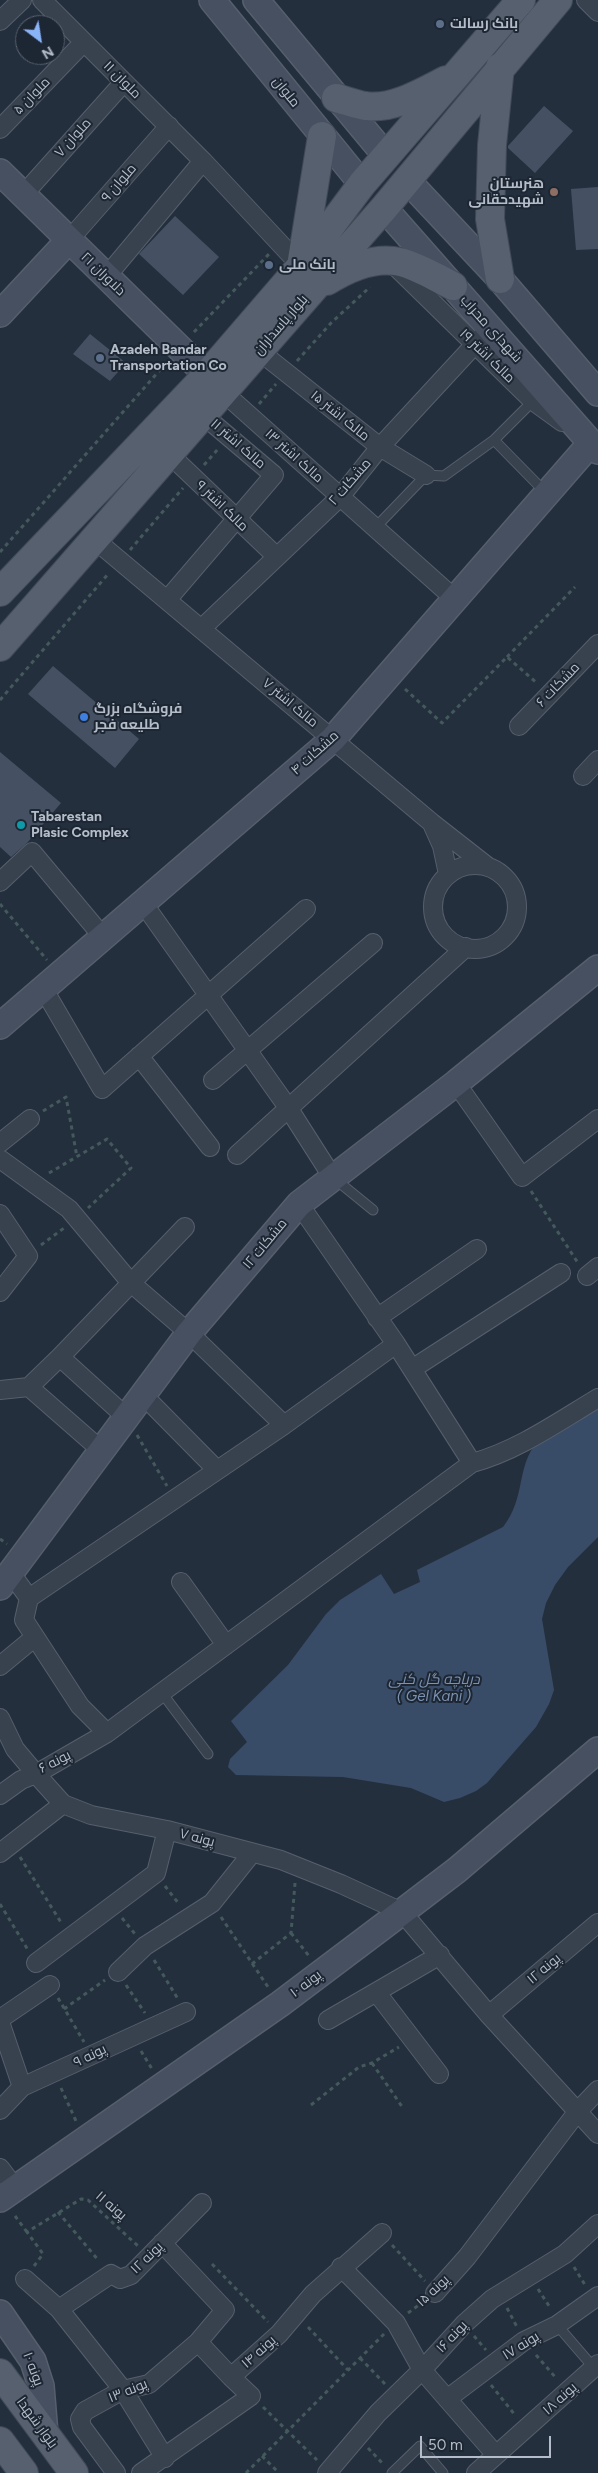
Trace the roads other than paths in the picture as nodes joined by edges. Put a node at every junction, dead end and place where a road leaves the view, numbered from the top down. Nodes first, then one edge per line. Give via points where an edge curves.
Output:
1 (22, 0) edge
2 (42, 0) edge
3 (212, 0) edge
4 (521, 0) edge
5 (558, 0) edge
6 (586, 0) edge
7 (261, 2) edge
8 (598, 12) edge
9 (0, 21) edge
10 (84, 42) junction
11 (500, 67) junction
12 (456, 74) junction
13 (124, 82) junction
14 (336, 98) junction
15 (169, 126) junction
16 (0, 128) edge
17 (322, 136) junction
18 (386, 156) junction
19 (203, 161) junction
20 (407, 180) junction
21 (362, 184) junction
22 (9, 187) edge
23 (384, 208) junction
24 (69, 240) junction
25 (390, 262) junction
26 (106, 277) junction
27 (307, 278) junction
28 (500, 279) junction
29 (453, 286) junction
30 (0, 314) edge
31 (483, 336) junction
32 (259, 351) junction
33 (215, 383) junction
34 (598, 393) edge
35 (540, 396) junction
36 (203, 415) junction
37 (494, 440) junction
38 (380, 447) junction
39 (594, 447) edge
40 (169, 454) junction
41 (426, 475) junction
42 (547, 494) junction
43 (340, 497) junction
44 (234, 518) junction
45 (374, 528) junction
46 (94, 540) junction
47 (276, 556) junction
48 (0, 592) edge
49 (166, 600) junction
50 (456, 600) junction
51 (201, 629) junction
52 (598, 644) edge
53 (0, 647) edge
54 (519, 726) dead end
55 (333, 739) junction
56 (598, 760) edge
57 (583, 776) dead end
58 (432, 823) junction
59 (487, 866) junction
60 (448, 874) junction
61 (0, 882) edge
62 (143, 903) junction
63 (306, 910) dead end
64 (102, 937) junction
65 (373, 943) dead end
66 (466, 947) junction
67 (597, 972) edge
68 (51, 981) junction
69 (208, 995) junction
70 (0, 1026) edge
71 (248, 1051) junction
72 (139, 1056) junction
73 (213, 1080) dead end
74 (456, 1083) junction
75 (289, 1109) junction
76 (30, 1119) road end
77 (598, 1119) edge
78 (0, 1143) edge
79 (210, 1147) dead end
80 (237, 1155) dead end
81 (0, 1158) edge
82 (333, 1178) junction
83 (299, 1204) junction
84 (373, 1210) dead end
85 (0, 1214) edge
86 (185, 1227) dead end
87 (477, 1249) dead end
88 (561, 1273) dead end
89 (131, 1283) junction
90 (0, 1292) edge
91 (376, 1318) junction
92 (189, 1334) junction
93 (396, 1344) junction
94 (60, 1357) junction
95 (412, 1369) junction
96 (28, 1387) junction
97 (0, 1390) edge
98 (142, 1394) junction
99 (598, 1398) edge
100 (125, 1416) junction
101 (284, 1425) junction
102 (100, 1450) junction
103 (472, 1463) junction
104 (217, 1470) junction
105 (5, 1580) edge
106 (181, 1582) dead end
107 (29, 1598) junction
108 (35, 1637) junction
109 (226, 1645) junction
110 (0, 1666) edge
111 (162, 1692) junction
112 (0, 1718) edge
113 (107, 1733) junction
114 (598, 1750) edge
115 (208, 1754) dead end
116 (36, 1774) junction
117 (0, 1795) edge
118 (63, 1804) junction
119 (167, 1830) junction
120 (6, 1848) edge
121 (252, 1853) junction
122 (402, 1912) junction
123 (598, 1923) edge
124 (440, 1955) junction
125 (36, 1963) dead end
126 (118, 1972) road end
127 (50, 1985) dead end
128 (377, 1993) junction
129 (186, 2012) dead end
130 (489, 2015) junction
131 (0, 2020) edge
132 (328, 2020) dead end
133 (439, 2074) dead end
134 (22, 2087) junction
135 (598, 2090) edge
136 (0, 2110) edge
137 (578, 2111) junction
138 (598, 2134) edge
139 (0, 2168) edge
140 (10, 2201) edge
141 (202, 2203) dead end
142 (598, 2224) edge
143 (382, 2233) dead end
144 (162, 2243) junction
145 (342, 2267) junction
146 (25, 2279) road end
147 (435, 2293) road end
148 (596, 2297) edge
149 (59, 2309) junction
150 (0, 2313) edge
151 (559, 2324) junction
152 (198, 2342) junction
153 (596, 2366) edge
154 (422, 2370) junction
155 (0, 2373) edge
156 (231, 2377) junction
157 (123, 2390) junction
158 (447, 2400) junction
159 (45, 2434) junction
160 (0, 2441) edge
161 (496, 2455) junction
162 (165, 2458) junction
163 (328, 2472) edge
164 (24, 2473) edge
165 (74, 2473) edge
166 (116, 2473) edge
167 (141, 2473) edge
168 (392, 2473) edge
169 (442, 2473) edge
170 (476, 2473) edge

1 - 9 street
2 - 10 street, ملوان ۱۱
3 - 17 street, ملوان
4 - 12 main road, بلوار پاسداران
5 - 11 main road, بلوار پاسداران
6 - 8 street
7 - 14 street
10 - 13 street, ملوان ۱۱
10 - 16 street, ملوان ۵
11 - 20 main road, بلوار پاسداران
11 - 28 main road via 492,145 490,220
12 - 14 main road via 419,94 387,106 366,107
12 - 18 main road, بلوار پاسداران
13 - 15 street, ملوان ۱۱
13 - 22 street, ملوان ۷
14 - 18 street
15 - 19 street, ملوان ۱۱
15 - 24 street, ملوان ۹
17 - 21 street, ملوان
17 - 27 main road
18 - 20 main road
18 - 21 main road, بلوار پاسداران
19 - 26 street
19 - 27 street, ملوان ۱۱ via 279,242
20 - 23 main road, بلوار پاسداران
20 - 28 street
21 - 23 main road
21 - 27 main road, بلوار پاسداران
22 - 24 street, دلاوران ۲۱
23 - 27 main road, بلوار پاسداران
23 - 29 street, شهدای محراب
24 - 26 street, دلاوران ۲۱
24 - 30 street
25 - 27 main road via 366,263
25 - 29 main road via 399,261 418,268
25 - 31 street, مالک اشتر ۱۹
26 - 33 street, دلاوران ۲۱
27 - 32 main road, بلوار پاسداران
27 - 33 main road, بلوار پاسداران
28 - 34 street
29 - 31 street, شهدای محراب
31 - 35 street, شهدای محراب
31 - 38 street, مشکات ۲
32 - 33 main road, بلوار پاسداران
32 - 38 street, مالک اشتر ۱۵
33 - 36 main road, بلوار پاسداران
33 - 43 street, مالک اشتر ۱۳
33 - 48 main road, بلوار پاسداران
35 - 37 lane
35 - 39 street, شهدای محراب
36 - 40 main road, بلوار پاسداران
36 - 44 street, مالک اشتر ۱۱ via 274,475
37 - 41 lane via 444,476
37 - 42 lane
38 - 41 street, مالک اشتر ۱۵
38 - 43 street, مشکات ۲
39 - 42 street, مشکات ۴
40 - 44 street, مالک اشتر ۹
40 - 46 main road, بلوار پاسداران
41 - 45 lane
42 - 50 street, مشکات ۴
43 - 45 street, مالک اشتر ۱۳
43 - 47 street, مشکات ۲
44 - 47 street, مالک اشتر ۹
44 - 49 street
45 - 50 street, مالک اشتر ۱۳
46 - 49 street, مالک اشتر ۷
46 - 53 main road, بلوار پاسداران
47 - 51 street, مشکات ۲
49 - 51 street, مالک اشتر ۷
50 - 55 street, مشکات ۴
51 - 55 street, مالک اشتر ۷
52 - 54 street, مشکات ۶
55 - 58 street, مالک اشتر ۷
55 - 62 street, مشکات ۴
56 - 57 street
58 - 59 street, مالک اشتر ۷
58 - 60 street via 442,846
59 - 60 street via 474,864
59 - 66 street via 509,882 515,894 517,908 514,921 497,942 485,947
60 - 66 street via 439,885 433,912 437,926 446,937
61 - 64 street via 32,852
62 - 64 street, مشکات ۴
62 - 69 street
63 - 69 street
64 - 68 street, مشکات ۴
65 - 71 street
66 - 75 street
67 - 74 street, مشکات ۱۲
68 - 70 street, مشکات ۴
68 - 72 street via 102,1089
69 - 71 street
69 - 72 street
71 - 73 street
71 - 75 street
72 - 79 street
74 - 77 street via 522,1177
74 - 82 street, مشکات ۱۲
75 - 80 street
75 - 82 street
76 - 78 street
81 - 89 street via 69,1209
82 - 83 street, مشکات ۱۲
82 - 84 lane
83 - 91 street
83 - 92 street, مشکات ۱۲
85 - 90 street via 28,1256
86 - 89 street
87 - 91 street
88 - 95 street
89 - 92 street
89 - 94 street
91 - 93 street
92 - 98 street, مشکات ۱۲
92 - 101 street
93 - 95 street
93 - 101 street
94 - 96 street
94 - 100 street
95 - 103 street
96 - 97 street
96 - 102 street
98 - 100 street, مشکات ۱۲
98 - 104 street
99 - 103 street, پونه ۶ via 500,1454
100 - 102 street, مشکات ۱۲
101 - 104 street
102 - 105 street, مشکات ۱۲
103 - 109 street, پونه ۶
104 - 107 street
105 - 107 street
106 - 109 street
107 - 108 street via 24,1620
108 - 110 street
108 - 113 street via 80,1706
109 - 111 street, پونه ۶
111 - 113 street, پونه ۶
111 - 115 lane
112 - 116 street, پونه ۶ via 15,1749
113 - 116 street, پونه ۶
114 - 122 street, پونه ۱۰ via 457,1870
116 - 117 street
116 - 118 street
118 - 119 street, پونه ۷ via 90,1815
118 - 120 street
119 - 121 street, پونه ۷
119 - 125 street via 156,1873
121 - 122 street, پونه ۷ via 296,1866
121 - 126 street via 212,1903 145,1946
122 - 124 street
122 - 140 street, پونه ۱۰ via 280,2004 84,2139
123 - 130 street, پونه ۱۲
124 - 128 street
124 - 130 street
127 - 131 street
128 - 132 street
128 - 133 street
129 - 134 street, پونه ۹
130 - 137 street
131 - 134 street
134 - 136 street, پونه ۹
135 - 137 street, پونه ۱۵
137 - 138 street
137 - 147 street, پونه ۱۵
139 - 140 street
141 - 144 street, پونه ۱۲
142 - 154 street, پونه ۱۶ via 565,2254 492,2299
143 - 145 street, پونه ۱۴
144 - 149 street, پونه ۱۲ via 131,2275 120,2279 111,2274
144 - 152 street, پونه ۱۳ via 225,2310
145 - 154 street via 396,2323
145 - 156 street, پونه ۱۴ via 313,2294 279,2334
146 - 149 street
148 - 151 street, پونه ۱۷
149 - 157 street
150 - 159 street, پونه ۱۰ via 33,2361 41,2386
151 - 153 lane
151 - 158 street, پونه ۱۷ via 524,2341
152 - 156 street
152 - 157 street, پونه ۱۳ via 148,2384
153 - 161 street, پونه ۱۸
154 - 158 street
154 - 163 street, پونه ۱۶
155 - 159 main road, بلوار شهدا
156 - 162 street, پونه ۱۴ via 252,2396
157 - 162 street
157 - 166 street, پونه ۱۳ via 85,2411 80,2419 82,2427
158 - 161 street
159 - 165 main road, بلوار شهدا
160 - 164 main road
161 - 170 street, پونه ۱۸
162 - 167 street
168 - 169 lane via 420,2446

